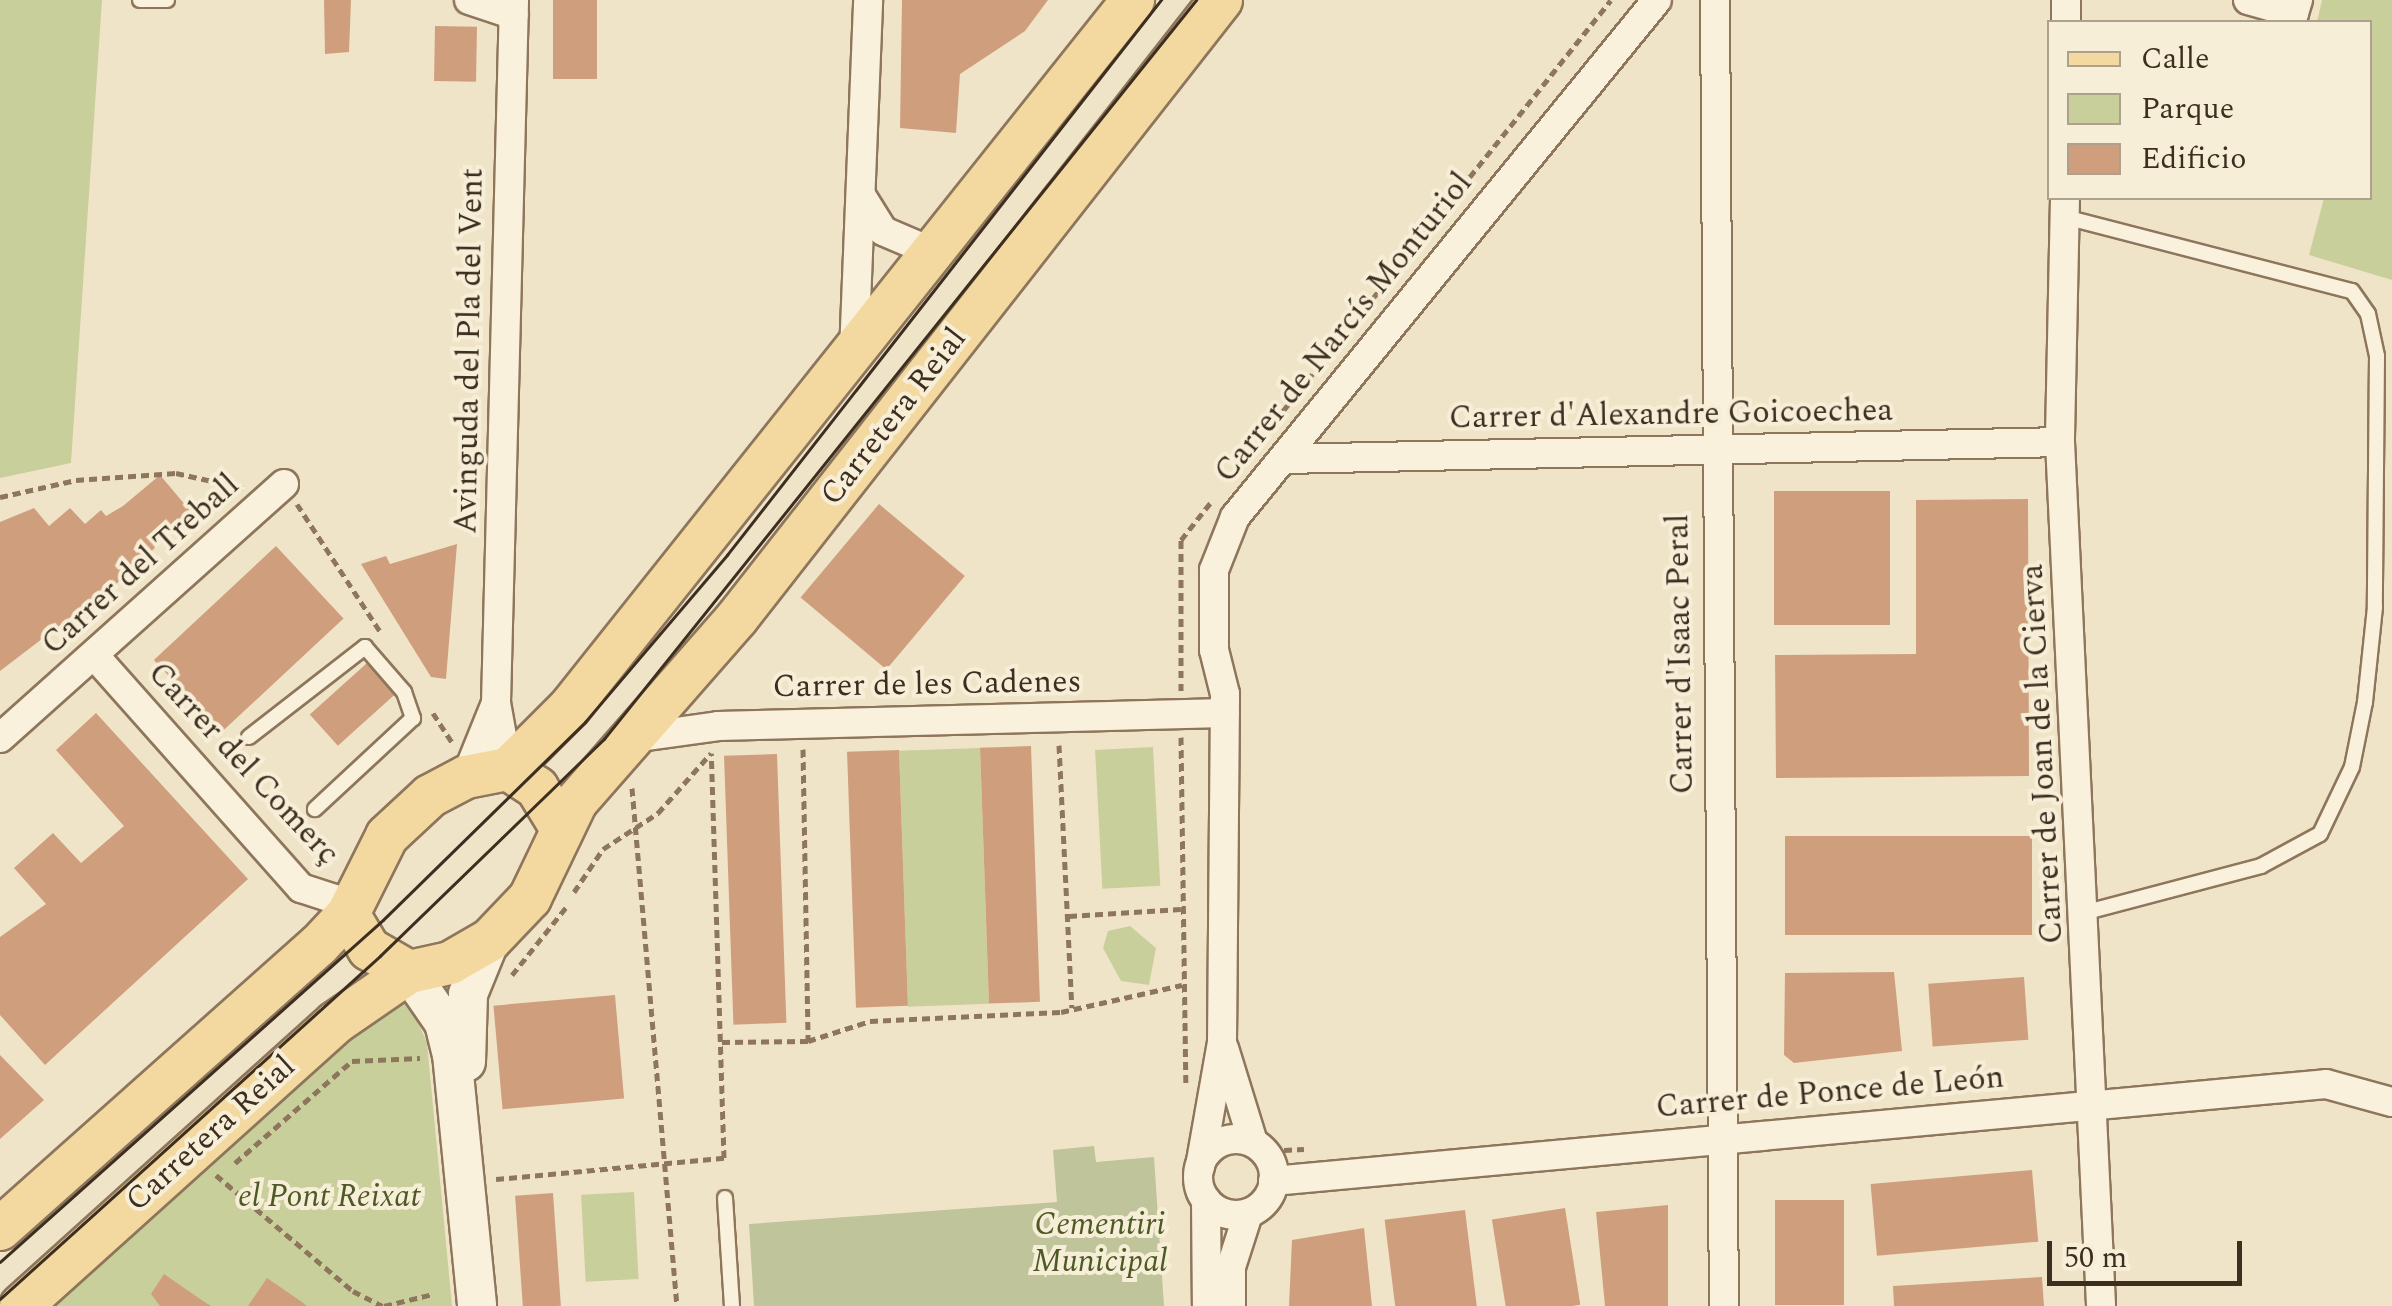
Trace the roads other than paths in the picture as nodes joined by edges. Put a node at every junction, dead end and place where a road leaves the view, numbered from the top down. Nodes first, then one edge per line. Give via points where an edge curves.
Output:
1 (140, 0) edge
2 (167, 0) edge
3 (468, 0) edge
4 (868, 0) edge
5 (1132, 0) edge
6 (1222, 0) edge
7 (1657, 0) edge
8 (1715, 0) edge
9 (2248, 0) edge
10 (2298, 0) edge
11 (514, 8) edge
12 (862, 198) junction
13 (2065, 207) edge
14 (937, 254) junction
15 (854, 358) junction
16 (2060, 442) junction
17 (1712, 449) junction
18 (1284, 459) junction
19 (276, 492) road end
20 (94, 655) junction
21 (1225, 713) junction
22 (499, 714) junction
23 (551, 727) junction
24 (249, 737) dead end
25 (0, 738) edge
26 (625, 746) junction
27 (462, 764) junction
28 (508, 769) junction
29 (314, 810) dead end
30 (562, 829) junction
31 (349, 909) junction
32 (2087, 912) junction
33 (490, 940) junction
34 (409, 972) junction
35 (1222, 1042) junction
36 (2392, 1102) edge
37 (2098, 1106) junction
38 (1250, 1133) junction
39 (1725, 1134) junction
40 (1200, 1167) junction
41 (468, 1180) junction
42 (1283, 1180) junction
43 (725, 1198) dead end
44 (1206, 1200) junction
45 (1248, 1214) junction
46 (0, 1229) edge
47 (20, 1306) edge
48 (477, 1306) edge
49 (732, 1306) edge
50 (1207, 1306) edge
51 (1231, 1306) edge
52 (1724, 1306) edge
53 (2102, 1306) edge

1 - 2 lane
3 - 11 street
4 - 12 street
5 - 14 main road, Carretera Reial
6 - 26 main road, Carretera Reial via 737,618
7 - 18 street, Carrer de Narcís Monturiol
8 - 17 street, Carrer d'Isaac Peral
9 - 10 street via 2294,12
11 - 22 street, Avinguda del Pla del Vent
12 - 14 street via 883,231
12 - 15 street
13 - 16 street, Carrer de Joan de la Cierva
13 - 32 lane via 2352,291 2368,314 2377,356 2375,607 2365,702 2352,767 2320,834 2261,866
14 - 15 main road, Carretera Reial
15 - 23 main road, Carretera Reial
16 - 17 street, Carrer d'Alexandre Goicoechea
16 - 32 street, Carrer de Joan de la Cierva
17 - 18 street, Carrer d'Alexandre Goicoechea
17 - 39 street, Carrer d'Isaac Peral
18 - 21 street, Carrer de Narcís Monturiol via 1234,517 1214,570 1214,650
19 - 20 street, Carrer del Treball
20 - 25 street, Carrer del Treball
20 - 31 street, Carrer del Comerç via 301,888
21 - 26 street, Carrer de les Cadenes via 802,724
21 - 35 street, Carrer de Narcís Monturiol
22 - 23 street via 524,732
22 - 27 street, Avinguda del Pla del Vent
22 - 28 street, Avinguda del Pla del Vent
23 - 28 main road, Carretera Reial
24 - 29 lane via 364,647 404,692 413,718
26 - 30 main road, Carretera Reial
27 - 28 main road
27 - 31 main road via 387,836
28 - 30 main road via 536,788
30 - 33 main road, Carretera Reial via 530,898
31 - 34 main road via 370,949
31 - 46 main road
32 - 37 street, Carrer de Joan de la Cierva
33 - 34 main road, Carretera Reial via 450,963
33 - 41 street via 468,994
34 - 41 street via 444,1024
34 - 47 main road, Carretera Reial via 334,1023
35 - 38 street
35 - 40 street, Carrer de Narcís Monturiol
36 - 37 street, Carrer de Ponce de León via 2326,1084
37 - 39 street, Carrer de Ponce de León
37 - 53 street, Carrer de Joan de la Cierva
38 - 40 street via 1215,1145
38 - 42 street
39 - 42 street, Carrer de Ponce de León
39 - 52 street, Carrer d'Isaac Peral
40 - 44 street
41 - 48 street
42 - 45 street
43 - 49 lane
44 - 45 street via 1224,1214
44 - 50 street
45 - 51 street via 1231,1267

